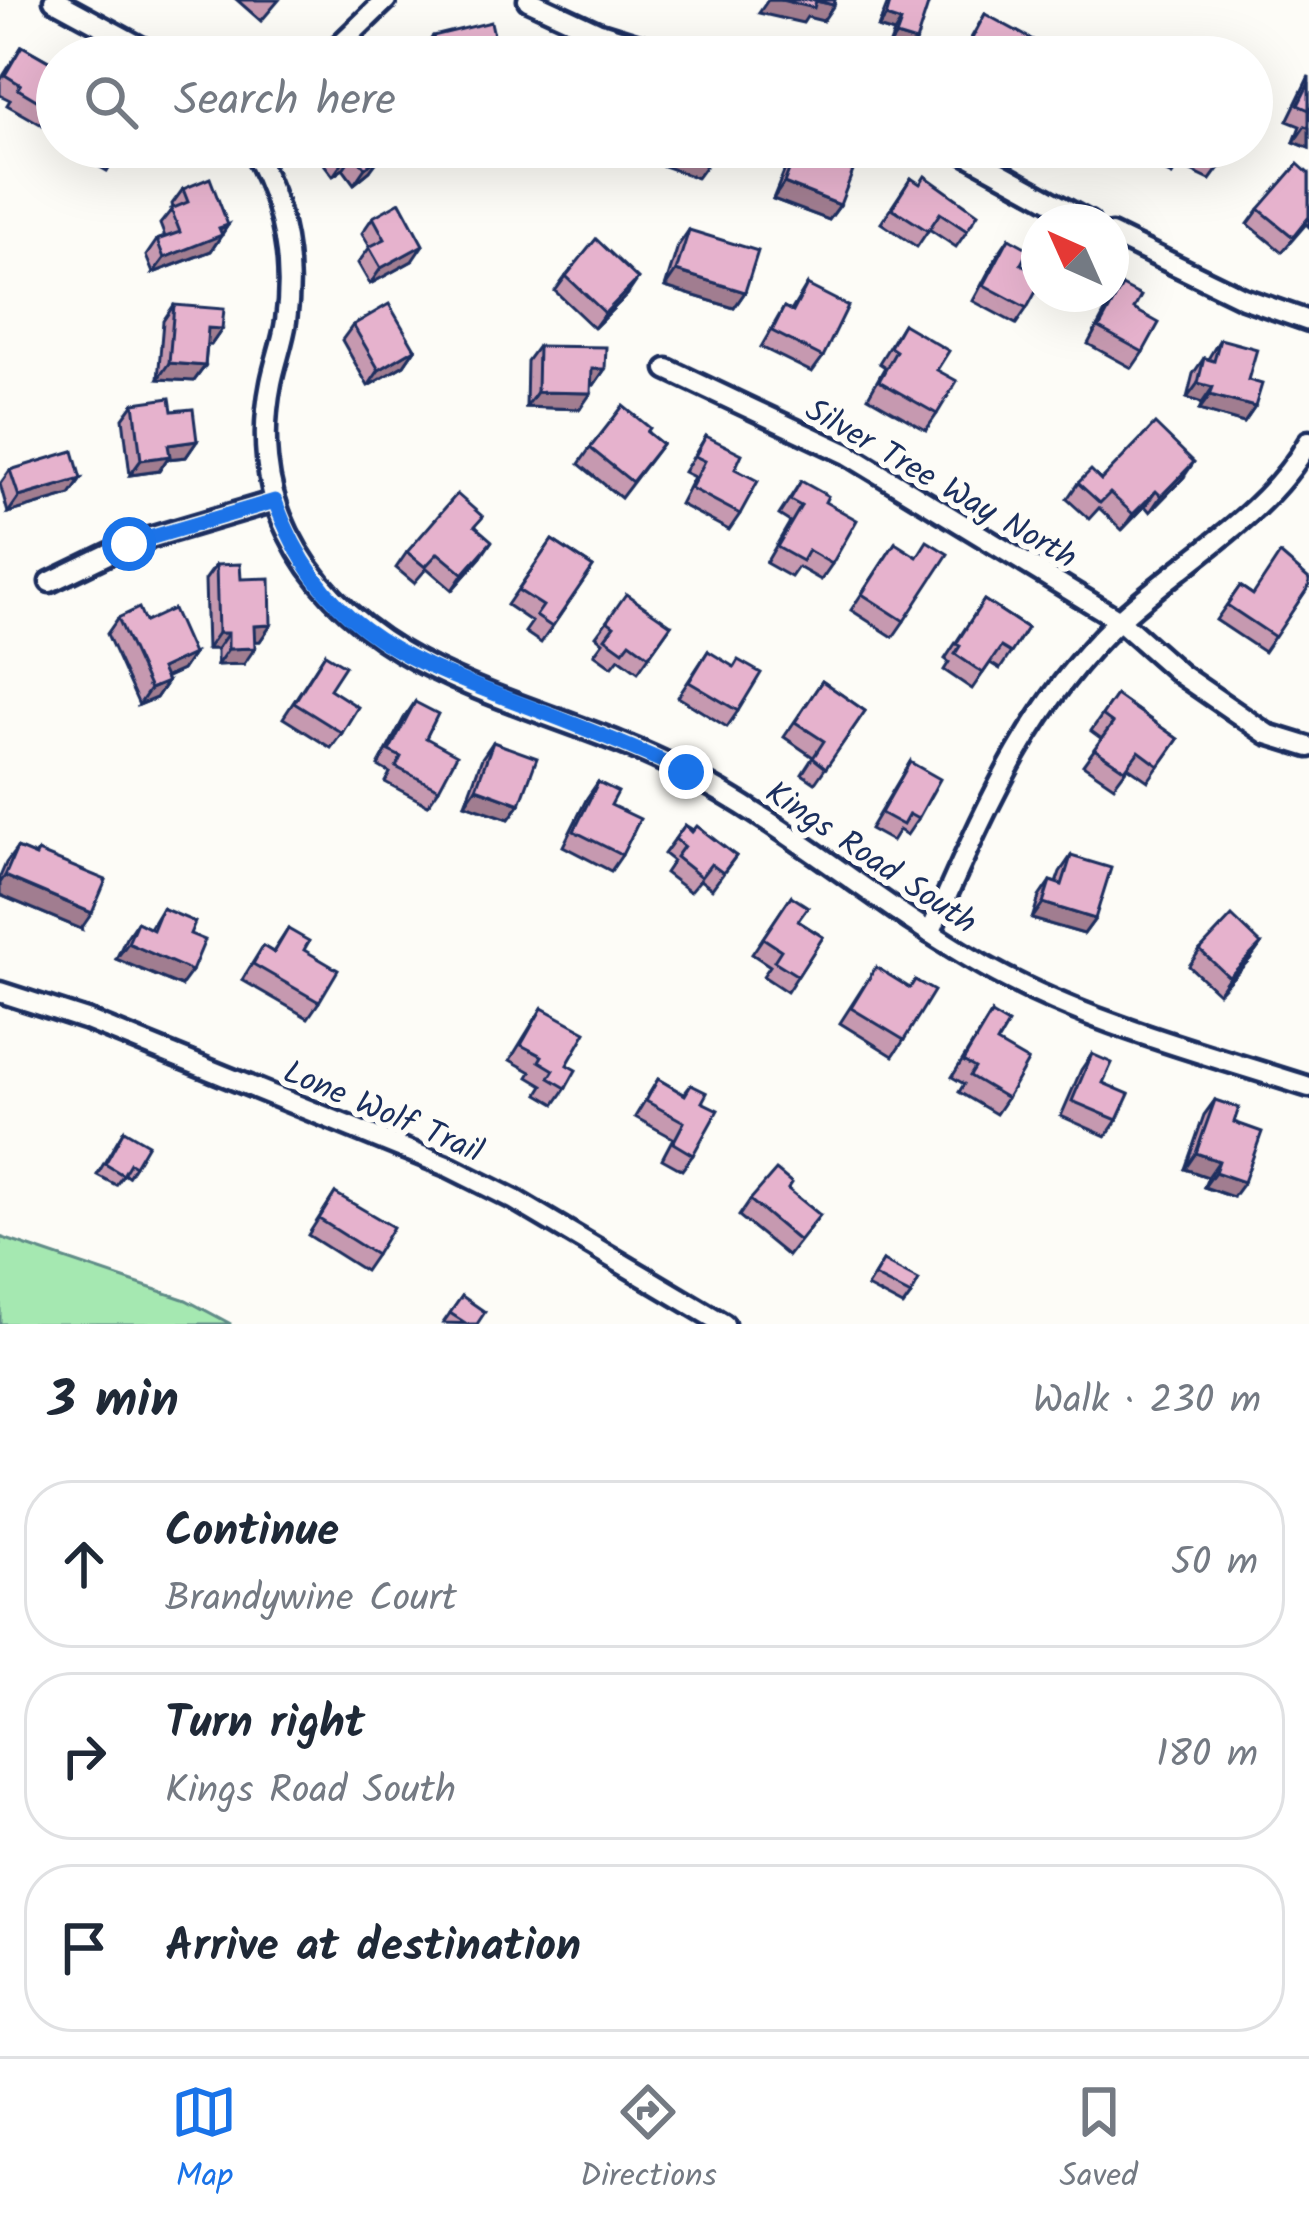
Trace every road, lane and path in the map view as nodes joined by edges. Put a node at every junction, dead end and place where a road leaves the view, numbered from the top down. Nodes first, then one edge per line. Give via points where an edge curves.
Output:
1 (54, 0) edge
2 (386, 0) edge
3 (528, 0) edge
4 (120, 36) edge
5 (349, 36) edge
6 (610, 36) edge
7 (261, 168) edge
8 (991, 168) edge
9 (1056, 204) edge
10 (1129, 243) edge
11 (1309, 321) edge
12 (668, 369) dead end
13 (1309, 441) edge
14 (275, 501) junction
15 (50, 582) dead end
16 (1119, 620) junction
17 (1309, 746) edge
18 (930, 933) junction
19 (0, 992) edge
20 (1309, 1087) edge
21 (724, 1324) edge

1 - 4 street
2 - 5 street
3 - 6 street
7 - 14 street, Kings Road South via 288,254 286,323 266,424
8 - 9 street
10 - 11 street
12 - 16 street, Silver Tree Way North via 847,454
13 - 16 street via 1264,499
14 - 15 street via 129,544
14 - 18 street, Kings Road South via 301,560 377,640 686,772
16 - 17 street, Silver Tree Way North via 1267,734
16 - 18 street via 1016,748
18 - 20 street, Kings Road South via 1094,1016
19 - 21 street, Lone Wolf Trail via 449,1167

